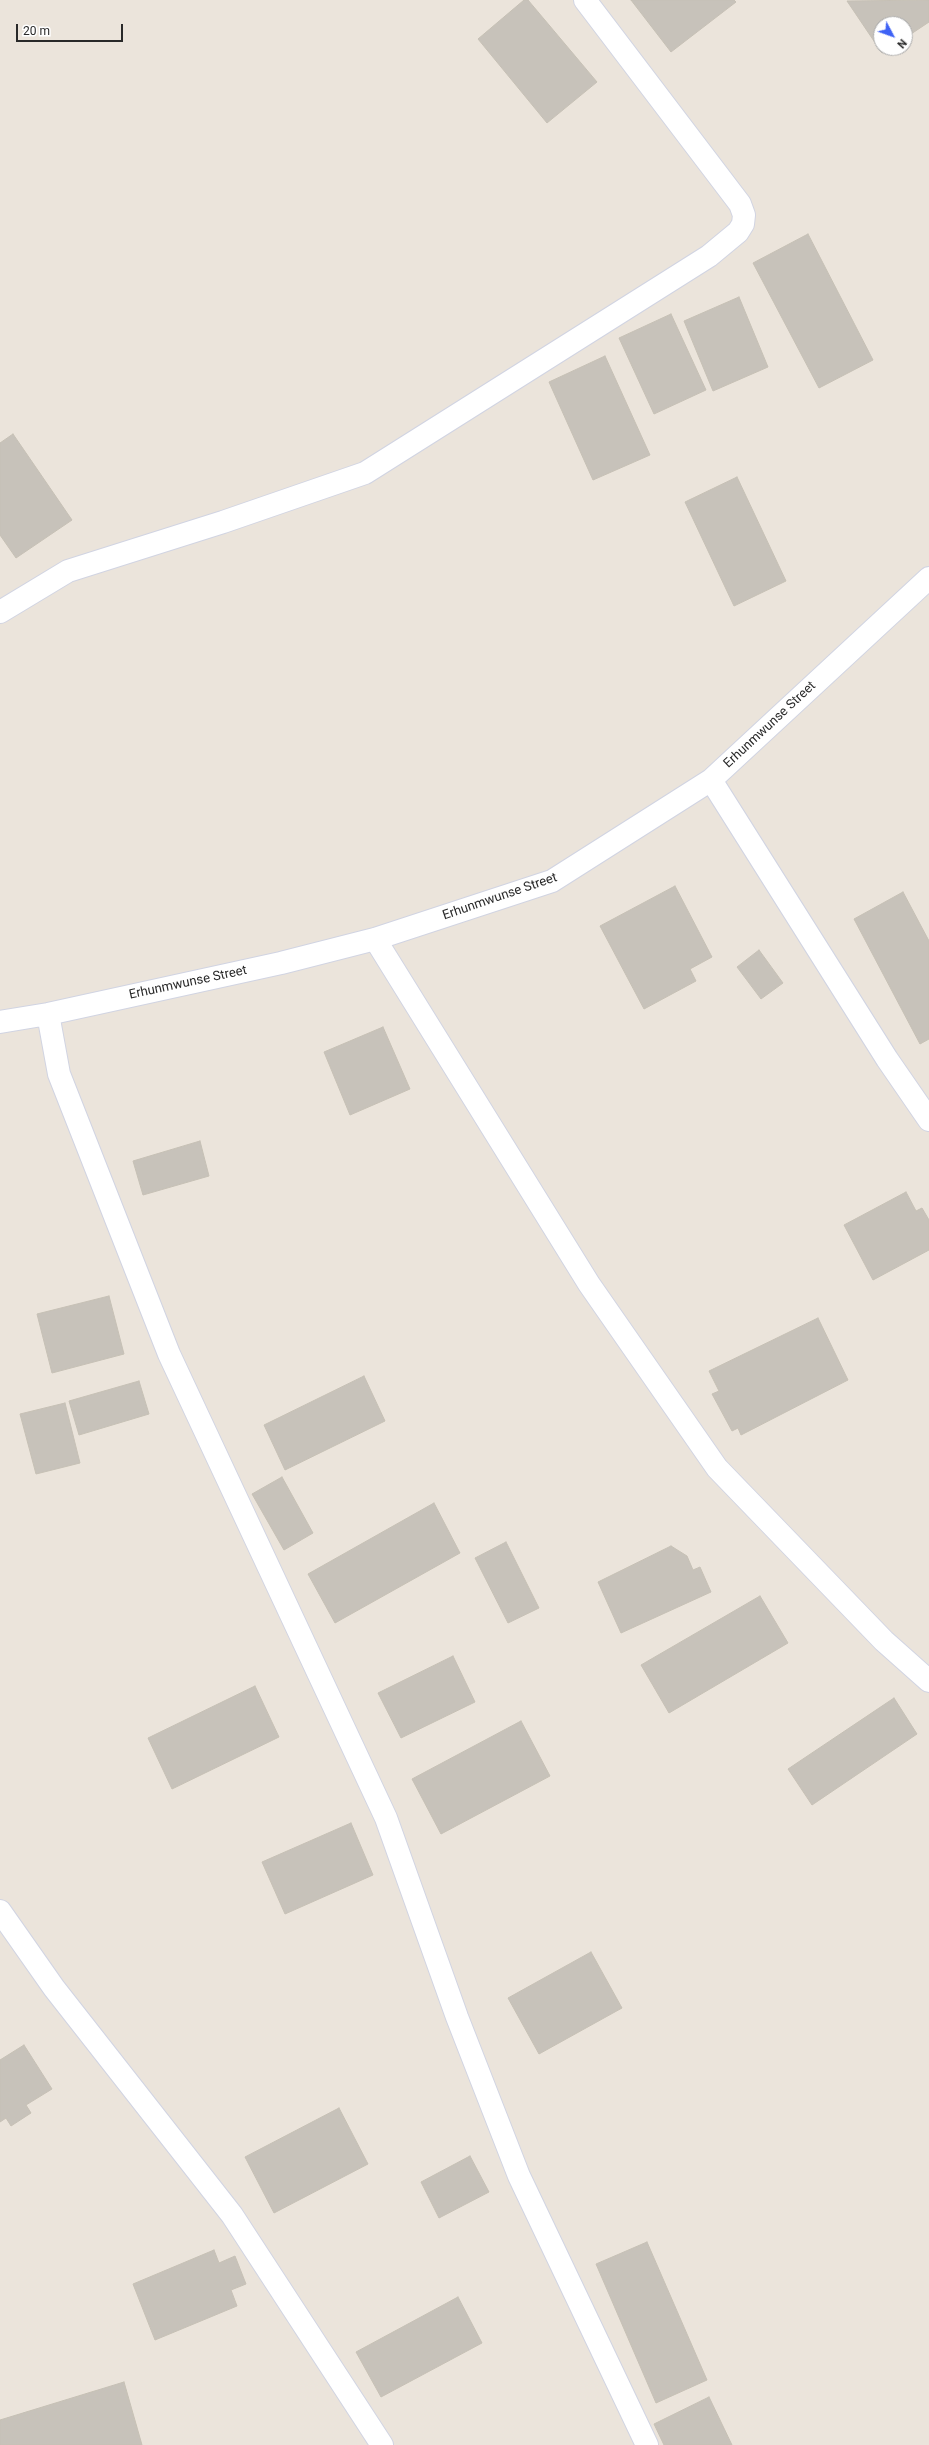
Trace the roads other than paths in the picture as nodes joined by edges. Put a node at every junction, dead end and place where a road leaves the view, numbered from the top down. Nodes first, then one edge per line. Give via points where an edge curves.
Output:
1 (584, 0) edge
2 (929, 578) edge
3 (0, 612) edge
4 (711, 780) junction
5 (375, 939) junction
6 (48, 1014) junction
7 (0, 1022) edge
8 (929, 1120) edge
9 (929, 1681) edge
10 (0, 1910) edge
11 (382, 2445) edge
12 (647, 2445) edge

1 - 3 street via 740,204 744,215 743,224 738,232 702,260 365,473 68,571
2 - 4 street, Erhunmwunse Street
4 - 5 street, Erhunmwunse Street via 552,881
4 - 8 street via 887,1059
5 - 6 street, Erhunmwunse Street via 281,963
5 - 9 street via 590,1284 718,1468 884,1641
6 - 7 street, Erhunmwunse Street
6 - 12 street via 59,1074 169,1354 386,1818 457,2017 519,2176
10 - 11 street via 54,1988 232,2215

